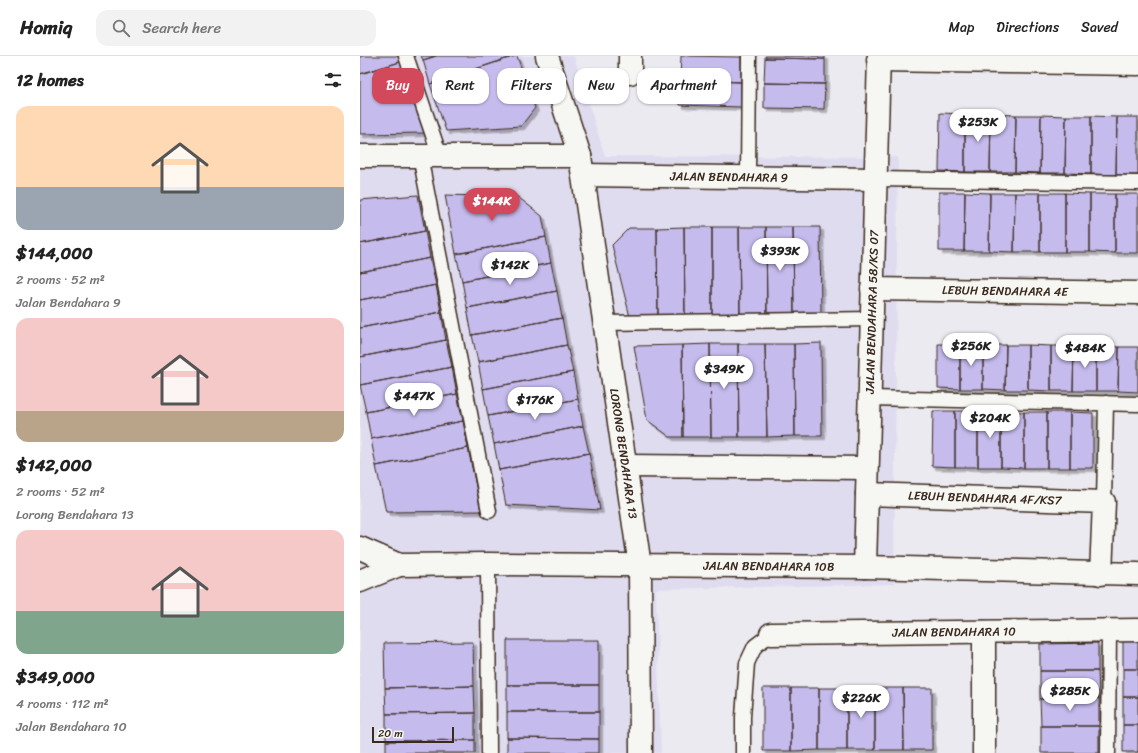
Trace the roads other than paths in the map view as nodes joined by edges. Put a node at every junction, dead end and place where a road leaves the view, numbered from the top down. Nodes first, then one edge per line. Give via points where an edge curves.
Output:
1 (406, 56) edge
2 (547, 56) edge
3 (749, 56) edge
4 (878, 58) edge
5 (1138, 64) edge
6 (360, 156) edge
7 (430, 156) junction
8 (581, 165) junction
9 (748, 177) junction
10 (875, 179) junction
11 (1138, 183) edge
12 (872, 290) junction
13 (1138, 293) edge
14 (872, 319) junction
15 (604, 322) junction
16 (869, 398) junction
17 (1106, 403) junction
18 (1138, 404) edge
19 (625, 466) junction
20 (868, 468) junction
21 (866, 494) junction
22 (1104, 502) junction
23 (489, 511) dead end
24 (360, 548) edge
25 (488, 564) junction
26 (399, 565) junction
27 (640, 566) junction
28 (865, 567) junction
29 (1101, 574) junction
30 (1138, 574) edge
31 (360, 581) edge
32 (1109, 630) junction
33 (1138, 630) edge
34 (984, 632) junction
35 (771, 634) joint
36 (489, 753) edge
37 (641, 753) edge
38 (743, 753) edge
39 (984, 753) edge
40 (1108, 753) edge

1 - 7 lane
2 - 8 street, LORONG BENDAHARA 13
3 - 9 lane
4 - 5 street
4 - 10 street, JALAN BENDAHARA 58/KS 07
6 - 7 street, JALAN BENDAHARA 9
7 - 8 street, JALAN BENDAHARA 9
7 - 23 lane
8 - 9 street, JALAN BENDAHARA 9
8 - 15 street, LORONG BENDAHARA 13
9 - 10 street, JALAN BENDAHARA 9
10 - 11 lane
10 - 12 street, JALAN BENDAHARA 58/KS 07
12 - 13 street, LEBUH BENDAHARA 4E
12 - 14 street, JALAN BENDAHARA 58/KS 07
14 - 15 lane
14 - 16 street, JALAN BENDAHARA 58/KS 07
15 - 19 street, LORONG BENDAHARA 13
16 - 17 lane
16 - 20 street, JALAN BENDAHARA 58/KS 07
17 - 18 lane
17 - 22 lane
19 - 20 street
19 - 27 street, LORONG BENDAHARA 13
20 - 21 street, JALAN BENDAHARA 58/KS 07
21 - 22 street, LEBUH BENDAHARA 4F/KS7
21 - 28 street, JALAN BENDAHARA 58/KS 07
22 - 29 street
24 - 26 street, JALAN BENDAHARA 10B
25 - 26 street, JALAN BENDAHARA 10B
25 - 27 street, JALAN BENDAHARA 10B
25 - 36 lane
26 - 31 street, JALAN BENDAHARA 10B
27 - 28 street, JALAN BENDAHARA 10B
27 - 37 street, LORONG BENDAHARA 13
28 - 29 street, JALAN BENDAHARA 10B
29 - 30 street, JALAN BENDAHARA 10B
32 - 33 street, JALAN BENDAHARA 10
32 - 34 street, JALAN BENDAHARA 10
32 - 40 lane
34 - 35 street, JALAN BENDAHARA 10
34 - 39 street
35 - 38 lane via 755,646 747,663

